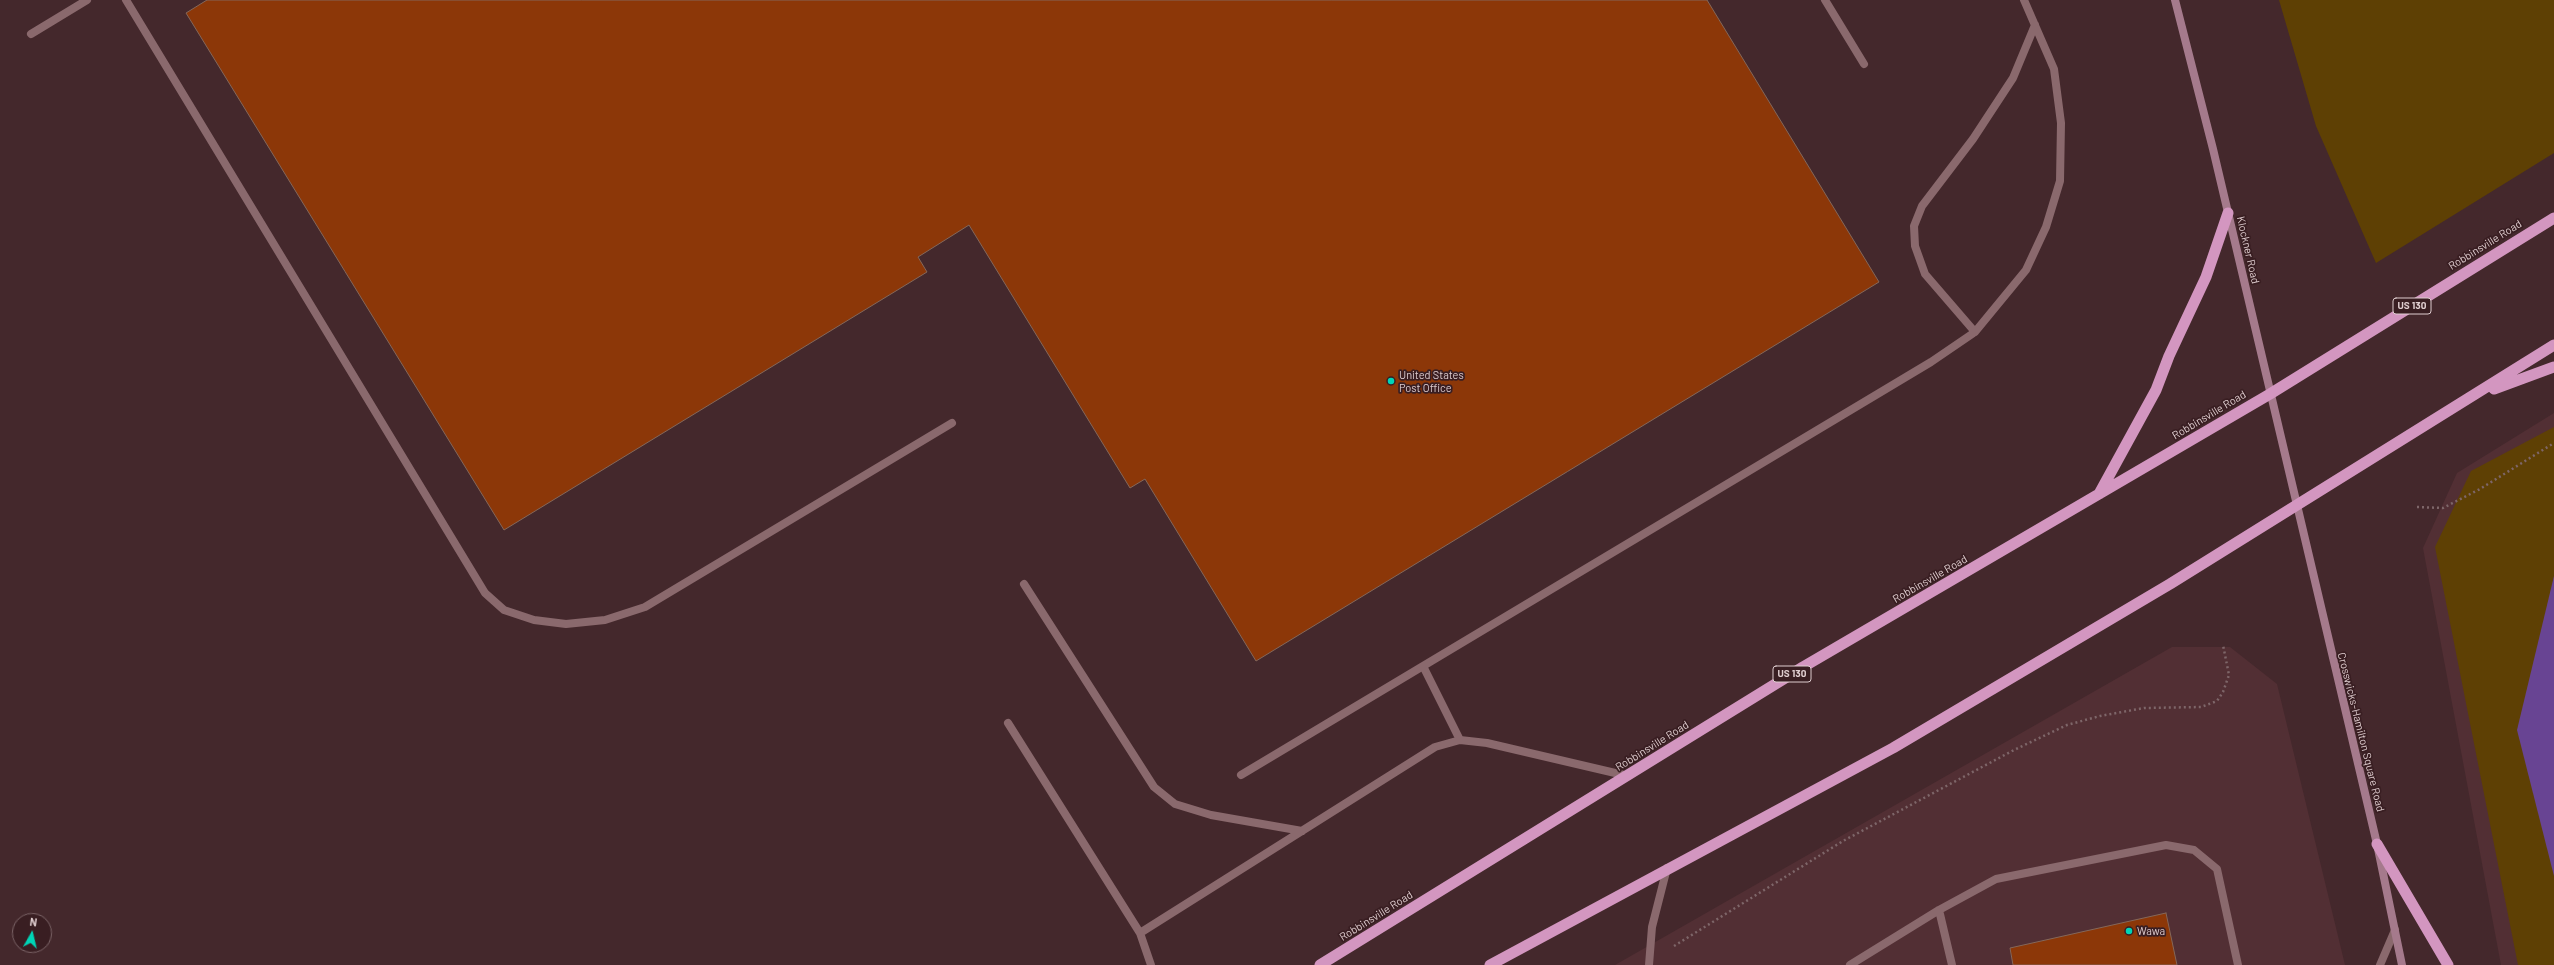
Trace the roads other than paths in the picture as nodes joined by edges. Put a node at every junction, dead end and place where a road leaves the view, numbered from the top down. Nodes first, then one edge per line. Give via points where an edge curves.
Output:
1 (87, 0) edge
2 (126, 0) edge
3 (1826, 0) edge
4 (2024, 0) edge
5 (2175, 0) edge
6 (2035, 25) junction
7 (31, 34) dead end
8 (1864, 64) dead end
9 (2228, 213) junction
10 (2554, 218) edge
11 (1975, 332) junction
12 (2554, 345) edge
13 (2554, 367) edge
14 (2270, 394) junction
15 (2475, 396) junction
16 (952, 423) dead end
17 (2098, 495) junction
18 (2296, 506) junction
19 (1024, 584) dead end
20 (1422, 666) junction
21 (1008, 723) dead end
22 (1460, 740) junction
23 (1240, 775) dead end
24 (1628, 776) junction
25 (1302, 831) junction
26 (2377, 844) junction
27 (1667, 868) junction
28 (1939, 910) junction
29 (2395, 930) junction
30 (1140, 933) junction
31 (1151, 965) edge
32 (1320, 965) edge
33 (1490, 965) edge
34 (1649, 965) edge
35 (1850, 965) edge
36 (1952, 965) edge
37 (2238, 965) edge
38 (2380, 965) edge
39 (2402, 965) edge
40 (2448, 965) edge

1 - 7 lane
2 - 16 lane via 485,593 504,610 534,620 566,624 605,620 645,607
3 - 8 lane
4 - 6 lane
5 - 9 main road, Klockner Road
6 - 11 lane via 2054,69 2061,123 2060,181 2046,227 2026,270
6 - 11 lane via 2013,78 1973,139 1922,206 1914,226 1915,246 1925,274
9 - 14 main road, Klockner Road
9 - 17 highway via 2206,277 2156,390
10 - 14 highway, Robbinsville Road / US 130
11 - 20 lane via 1931,362
12 - 15 highway
13 - 15 highway
14 - 17 highway, Robbinsville Road / US 130
14 - 18 main road, Klockner Road
15 - 18 highway
17 - 24 highway, Robbinsville Road / US 130 via 1803,667
18 - 26 main road, Crosswicks-Hamilton Square Road
18 - 27 highway via 2170,584 1893,748
19 - 25 lane via 1154,787 1175,804 1211,816
20 - 22 lane
20 - 23 lane
21 - 30 lane
22 - 24 lane via 1486,743
22 - 25 lane via 1435,747
24 - 32 highway, Robbinsville Road / US 130
25 - 30 lane
26 - 29 main road, Crosswicks-Hamilton Square Road
26 - 40 highway
27 - 33 highway
27 - 34 lane via 1652,927
28 - 35 lane
28 - 36 lane
28 - 37 lane via 1996,879 2166,845 2194,850 2217,869
29 - 38 lane
29 - 39 main road, Crosswicks-Hamilton Square Road
30 - 31 lane

